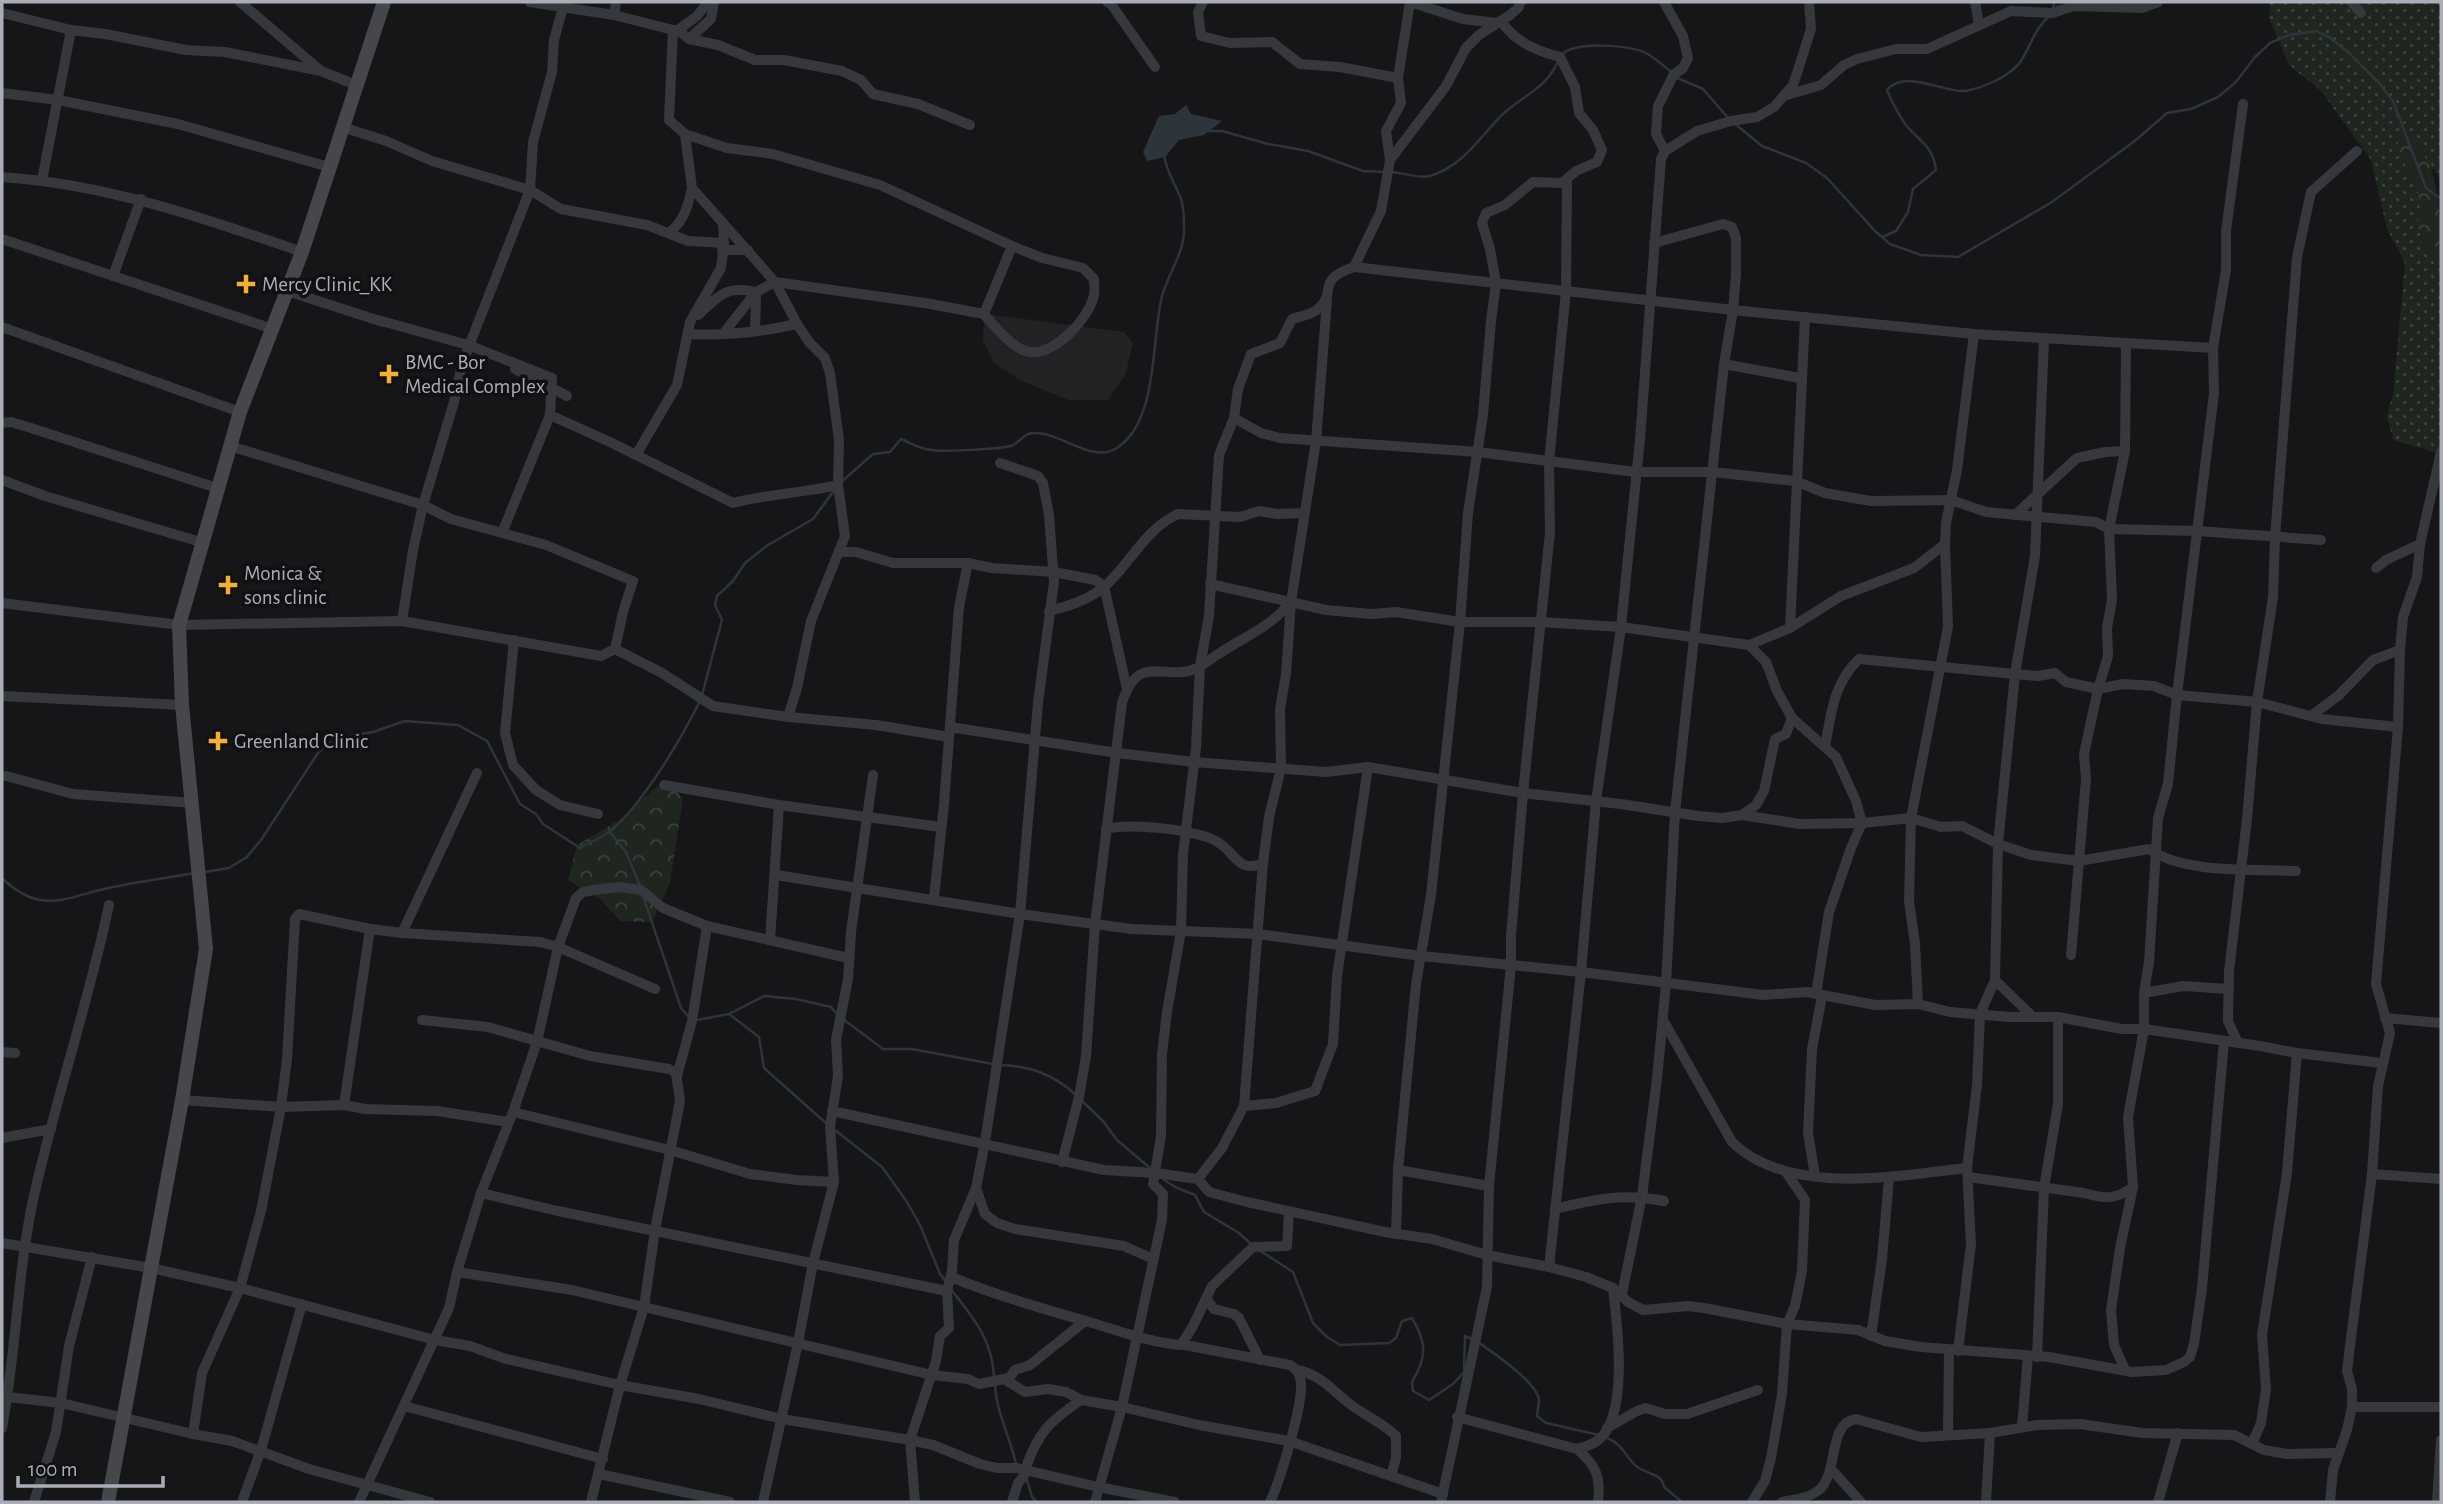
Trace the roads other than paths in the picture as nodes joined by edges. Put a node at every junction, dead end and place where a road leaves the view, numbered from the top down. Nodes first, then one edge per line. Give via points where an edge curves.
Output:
1 (240, 2) edge
2 (384, 2) edge
3 (530, 2) edge
4 (616, 2) edge
5 (708, 2) edge
6 (714, 2) edge
7 (1107, 2) edge
8 (1203, 2) edge
9 (1410, 2) edge
10 (1521, 2) edge
11 (1664, 2) edge
12 (1809, 2) edge
13 (1975, 2) edge
14 (2158, 2) edge
15 (2351, 2) edge
16 (2126, 5) edge
17 (563, 7) junction
18 (2, 13) edge
19 (2361, 13) dead end
20 (614, 15) junction
21 (1499, 22) junction
22 (1979, 24) junction
23 (71, 30) junction
24 (676, 30) junction
25 (689, 39) junction
26 (1155, 67) dead end
27 (321, 71) junction
28 (1398, 78) junction
29 (356, 85) junction
30 (2, 93) edge
31 (1781, 97) junction
32 (58, 100) junction
33 (2243, 104) dead end
34 (970, 125) dead end
35 (342, 127) junction
36 (685, 134) junction
37 (1664, 150) junction
38 (2357, 151) dead end
39 (1390, 160) junction
40 (329, 167) junction
41 (2, 177) edge
42 (42, 180) junction
43 (1567, 181) junction
44 (692, 188) junction
45 (530, 190) junction
46 (141, 199) junction
47 (723, 223) junction
48 (669, 233) junction
49 (2, 239) edge
50 (724, 243) junction
51 (1654, 243) junction
52 (1012, 246) junction
53 (748, 250) junction
54 (302, 252) junction
55 (1354, 267) junction
56 (113, 276) junction
57 (775, 282) junction
58 (1496, 283) junction
59 (1328, 284) junction
60 (287, 291) junction
61 (1566, 291) junction
62 (756, 292) junction
63 (1649, 301) junction
64 (1733, 310) junction
65 (984, 314) junction
66 (1805, 317) junction
67 (690, 322) junction
68 (797, 324) junction
69 (2, 327) edge
70 (273, 330) junction
71 (755, 331) junction
72 (688, 334) junction
73 (723, 334) junction
74 (1974, 334) junction
75 (2044, 339) junction
76 (2126, 344) junction
77 (468, 345) junction
78 (2213, 348) junction
79 (1724, 364) junction
80 (1800, 378) junction
81 (567, 396) dead end
82 (240, 412) junction
83 (550, 415) junction
84 (1234, 418) junction
85 (2, 422) edge
86 (1316, 441) junction
87 (230, 446) junction
88 (2125, 451) junction
89 (1478, 452) junction
90 (2441, 452) edge
91 (636, 454) junction
92 (1549, 461) junction
93 (1000, 463) dead end
94 (1635, 472) junction
95 (1713, 472) junction
96 (2, 480) edge
97 (1796, 481) junction
98 (838, 485) junction
99 (219, 489) junction
100 (2039, 494) junction
101 (1951, 500) junction
102 (423, 505) junction
103 (1304, 513) junction
104 (2015, 515) junction
105 (1214, 516) junction
106 (2038, 518) junction
107 (2109, 529) junction
108 (2197, 531) junction
109 (502, 533) junction
110 (2275, 537) junction
111 (2320, 540) dead end
112 (204, 543) junction
113 (1945, 544) junction
114 (2420, 544) junction
115 (839, 552) junction
116 (968, 564) junction
117 (2376, 568) dead end
118 (1054, 572) junction
119 (1210, 584) junction
120 (1104, 586) junction
121 (1291, 602) junction
122 (2, 603) edge
123 (1049, 611) junction
124 (402, 621) junction
125 (1460, 622) junction
126 (1540, 622) junction
127 (179, 625) junction
128 (1620, 627) junction
129 (1790, 628) junction
130 (1695, 638) junction
131 (514, 640) junction
132 (1749, 645) junction
133 (615, 649) junction
134 (2400, 650) junction
135 (1200, 666) junction
136 (1939, 669) junction
137 (2015, 674) junction
138 (1127, 689) junction
139 (2098, 690) junction
140 (2177, 695) junction
141 (2, 696) edge
142 (2257, 702) junction
143 (182, 705) junction
144 (2311, 716) junction
145 (788, 718) junction
146 (1793, 718) junction
147 (2398, 727) junction
148 (949, 732) junction
149 (1036, 740) junction
150 (1825, 747) junction
151 (1117, 753) junction
152 (1194, 762) junction
153 (1368, 767) junction
154 (1281, 768) junction
155 (946, 772) dead end
156 (477, 773) dead end
157 (873, 775) dead end
158 (6, 776) dead end
159 (1442, 780) junction
160 (664, 785) dead end
161 (1522, 793) junction
162 (1596, 801) junction
163 (193, 803) junction
164 (779, 805) junction
165 (1675, 812) junction
166 (598, 814) dead end
167 (1742, 815) junction
168 (868, 817) junction
169 (1912, 818) junction
170 (1862, 823) junction
171 (941, 827) junction
172 (1106, 829) junction
173 (1185, 833) junction
174 (1998, 844) junction
175 (2157, 854) junction
176 (2079, 861) junction
177 (1263, 863) junction
178 (2242, 868) junction
179 (2296, 872) dead end
180 (776, 874) junction
181 (857, 886) junction
182 (934, 898) junction
183 (109, 905) dead end
184 (1020, 914) junction
185 (1095, 924) junction
186 (707, 926) junction
187 (370, 929) junction
188 (1181, 931) junction
189 (402, 933) junction
190 (1258, 934) junction
191 (770, 940) junction
192 (1342, 944) junction
193 (558, 947) junction
194 (2071, 955) dead end
195 (1421, 956) junction
196 (848, 958) junction
197 (1511, 965) junction
198 (1581, 972) junction
199 (1995, 980) junction
200 (1666, 984) junction
201 (654, 989) dead end
202 (2229, 989) junction
203 (2144, 993) junction
204 (1819, 995) junction
205 (1918, 1004) junction
206 (1980, 1014) junction
207 (2032, 1017) junction
208 (2058, 1017) junction
209 (2385, 1018) junction
210 (422, 1020) dead end
211 (1663, 1020) junction
212 (2439, 1020) edge
213 (2144, 1028) junction
214 (2224, 1041) junction
215 (537, 1042) junction
216 (2238, 1043) junction
217 (2, 1052) edge
218 (15, 1053) dead end
219 (2297, 1053) junction
220 (2382, 1063) junction
221 (677, 1076) junction
222 (1323, 1077) dead end
223 (1315, 1091) junction
224 (182, 1100) junction
225 (344, 1105) junction
226 (1244, 1106) junction
227 (281, 1107) junction
228 (832, 1111) junction
229 (513, 1112) junction
230 (508, 1122) junction
231 (51, 1129) junction
232 (2, 1138) edge
233 (985, 1142) junction
234 (670, 1150) junction
235 (1062, 1162) junction
236 (1398, 1170) junction
237 (1786, 1172) junction
238 (1967, 1172) junction
239 (1155, 1173) junction
240 (2372, 1174) junction
241 (1815, 1176) junction
242 (1889, 1178) junction
243 (1198, 1179) junction
244 (2441, 1179) edge
245 (834, 1182) junction
246 (1489, 1186) junction
247 (2133, 1187) junction
248 (976, 1188) junction
249 (2044, 1188) junction
250 (481, 1193) junction
251 (1642, 1196) junction
252 (1664, 1200) dead end
253 (1555, 1209) junction
254 (1289, 1212) junction
255 (655, 1230) junction
256 (1396, 1234) junction
257 (2, 1243) edge
258 (25, 1248) junction
259 (1487, 1255) junction
260 (92, 1257) junction
261 (1153, 1259) junction
262 (813, 1263) junction
263 (1549, 1267) junction
264 (151, 1268) junction
265 (457, 1272) junction
266 (951, 1277) junction
267 (240, 1287) junction
268 (947, 1291) junction
269 (1618, 1291) junction
270 (1206, 1298) junction
271 (302, 1304) junction
272 (644, 1307) junction
273 (1085, 1321) junction
274 (1787, 1324) junction
275 (1871, 1336) junction
276 (1139, 1337) junction
277 (435, 1340) junction
278 (799, 1343) junction
279 (1181, 1345) junction
280 (1953, 1350) junction
281 (2032, 1356) junction
282 (1260, 1360) junction
283 (1297, 1370) junction
284 (2125, 1370) junction
285 (932, 1375) junction
286 (1004, 1379) junction
287 (620, 1385) junction
288 (1758, 1390) dead end
289 (8, 1397) junction
290 (1081, 1400) junction
291 (61, 1403) junction
292 (404, 1406) junction
293 (1122, 1407) junction
294 (2352, 1407) junction
295 (2441, 1407) edge
296 (1457, 1417) junction
297 (122, 1418) junction
298 (782, 1419) junction
299 (2022, 1427) junction
300 (2, 1428) edge
301 (1606, 1428) junction
302 (1990, 1433) junction
303 (2178, 1433) junction
304 (192, 1434) junction
305 (1948, 1434) junction
306 (910, 1440) junction
307 (2441, 1440) edge
308 (1289, 1441) junction
309 (2252, 1444) junction
310 (1577, 1449) junction
311 (261, 1450) junction
312 (2338, 1453) junction
313 (603, 1459) junction
314 (1831, 1469) junction
315 (1025, 1473) junction
316 (599, 1474) junction
317 (1391, 1476) junction
318 (369, 1485) junction
319 (1098, 1487) junction
320 (1442, 1498) edge
321 (34, 1502) edge
322 (108, 1502) edge
323 (242, 1502) edge
324 (359, 1502) edge
325 (430, 1502) edge
326 (591, 1502) edge
327 (730, 1502) edge
328 (763, 1502) edge
329 (915, 1502) edge
330 (1012, 1502) edge
331 (1095, 1502) edge
332 (1175, 1502) edge
333 (1270, 1502) edge
334 (1598, 1502) edge
335 (1752, 1502) edge
336 (1782, 1502) edge
337 (1861, 1502) edge
338 (1986, 1502) edge
339 (2158, 1502) edge
340 (2330, 1502) edge
341 (2437, 1502) edge

1 - 27 street
2 - 29 street
3 - 17 street
4 - 20 street
5 - 24 street
6 - 25 street via 711,19
7 - 26 street
8 - 28 street via 1198,12 1200,36 1230,43 1272,42 1300,64
9 - 21 street via 1463,19
9 - 28 street
10 - 21 street
11 - 37 street via 1683,36 1688,58 1658,106 1656,134
12 - 31 street via 1811,29 1793,85
13 - 22 street
14 - 16 street via 2142,8
15 - 19 street
16 - 22 street via 2074,6 2052,13 2011,11
17 - 20 street
17 - 45 street via 533,142
18 - 23 street
20 - 24 street
21 - 39 street via 1466,48 1446,86
21 - 43 street via 1513,37 1560,57 1575,87 1579,113 1601,144 1597,162 1576,171
22 - 31 street via 1927,49 1896,49 1857,59 1821,85
23 - 27 street
23 - 32 street
24 - 25 street
24 - 36 street via 669,120
25 - 34 street via 755,60 784,60 842,71 861,80 873,94 918,104
27 - 29 street
28 - 39 street via 1401,103 1386,131
29 - 35 street
30 - 32 street
31 - 37 street via 1757,117 1697,131
32 - 40 street via 178,124
32 - 42 street
33 - 78 street
35 - 40 street
35 - 45 street via 432,161
36 - 44 street
36 - 52 street via 880,184
37 - 51 street
38 - 110 street via 2311,192 2295,277
39 - 55 street via 1381,211
40 - 54 street
41 - 42 street
42 - 46 street
43 - 58 street via 1533,182 1483,217
43 - 61 street
44 - 47 street
44 - 48 street via 686,212
45 - 48 street via 561,209
45 - 77 street
46 - 54 street
46 - 56 street
47 - 50 street
47 - 53 street
48 - 50 street via 688,241
49 - 56 street
50 - 53 street via 722,250
50 - 67 street via 719,274
51 - 63 street
51 - 64 street via 1723,224 1732,227
52 - 65 street
52 - 65 street via 1083,268 1094,279 1094,296 1077,327 1047,351 1027,352
53 - 57 street
54 - 60 street
55 - 58 street
55 - 59 street via 1338,273
56 - 70 street
57 - 62 street
57 - 65 street
57 - 68 street
58 - 61 street
58 - 89 street
59 - 84 street via 1319,309 1292,319 1280,343 1251,354 1238,389
59 - 86 street
60 - 70 street
60 - 77 street
61 - 63 street
61 - 92 street
62 - 67 street via 725,291
62 - 71 street
62 - 73 street
63 - 64 street
63 - 94 street
64 - 66 street
64 - 79 street
66 - 74 street
66 - 80 street
67 - 72 street
68 - 71 street
68 - 98 street via 825,358 831,373 839,440
69 - 82 street
70 - 82 street
71 - 73 street
72 - 73 street
72 - 91 street via 677,386
74 - 75 street
74 - 101 street
75 - 76 street
75 - 100 street
76 - 78 street
76 - 88 street
77 - 81 street
77 - 83 street via 552,378
77 - 102 street
78 - 108 street via 2214,393
79 - 80 street
79 - 95 street
80 - 97 street
82 - 87 street
83 - 91 street
83 - 109 street
84 - 86 street via 1261,433
84 - 105 street via 1219,455
85 - 99 street
86 - 89 street
86 - 103 street
87 - 99 street
87 - 102 street
88 - 100 street via 2077,458
88 - 107 street
89 - 92 street
89 - 125 street via 1468,513
90 - 114 street
91 - 98 street via 733,503
92 - 94 street
92 - 126 street via 1549,532
93 - 118 street via 1038,476 1043,483
94 - 95 street
94 - 128 street
95 - 97 street
95 - 130 street
96 - 112 street
97 - 101 street via 1825,494 1871,501
97 - 129 street
98 - 115 street via 845,537
99 - 112 street
100 - 104 street
100 - 106 street
101 - 104 street via 1986,513
101 - 113 street
102 - 109 street via 451,519
102 - 124 street
103 - 105 street
103 - 121 street
104 - 106 street
105 - 119 street
105 - 120 street via 1173,516 1135,549
106 - 107 street via 2095,522
106 - 137 street
107 - 108 street
107 - 139 street via 2112,600 2108,656
108 - 110 street
108 - 140 street
109 - 133 street via 546,545 633,581
110 - 111 street
110 - 142 street via 2273,597
112 - 127 street
113 - 129 street via 1914,568 1841,596
113 - 136 street via 1948,627
114 - 117 street
114 - 134 street
115 - 116 street via 892,563
115 - 145 street via 811,621
116 - 118 street
116 - 148 street via 959,607
118 - 120 street
118 - 123 street
119 - 121 street
119 - 135 street
120 - 123 street via 1082,601
120 - 138 street
121 - 125 street via 1326,610 1396,612
121 - 135 street via 1274,620
121 - 154 street via 1279,717
122 - 127 street
123 - 149 street
124 - 127 street
124 - 131 street
125 - 126 street
125 - 159 street
126 - 128 street
126 - 161 street
127 - 143 street
128 - 130 street
128 - 162 street
129 - 132 street
130 - 132 street
130 - 165 street
131 - 133 street via 601,656
131 - 166 street via 506,733 513,765 536,790 560,805
132 - 146 street via 1766,662
133 - 145 street via 713,706
134 - 144 street via 2373,660
134 - 147 street
135 - 138 street via 1181,672 1152,670
135 - 152 street
136 - 137 street
136 - 150 street via 1858,659 1834,697
136 - 169 street
137 - 139 street via 2055,673 2066,682
137 - 174 street
138 - 151 street
139 - 140 street via 2123,684 2154,686
139 - 176 street via 2084,754 2087,779
140 - 142 street
140 - 175 street via 2168,784 2158,818
141 - 143 street
142 - 144 street
142 - 178 street
143 - 163 street
144 - 147 street
145 - 148 street
146 - 150 street
146 - 167 street via 1786,734 1775,739 1764,791 1756,805
147 - 209 street via 2376,984
148 - 149 street
148 - 155 street
148 - 171 street
149 - 151 street
149 - 184 street
150 - 170 street via 1836,757
151 - 152 street
151 - 172 street
152 - 154 street
152 - 173 street
153 - 154 street via 1326,772
153 - 159 street
153 - 192 street
154 - 177 street
156 - 189 street
157 - 168 street
158 - 163 street via 73,794
159 - 161 street
159 - 195 street
160 - 164 street
161 - 162 street
161 - 197 street
162 - 165 street
162 - 198 street
163 - 224 street via 206,949
164 - 168 street
164 - 180 street
165 - 167 street via 1722,818
165 - 200 street
167 - 170 street via 1800,824
168 - 171 street
168 - 181 street
169 - 170 street
169 - 174 street via 1941,827 1962,826
169 - 205 street via 1909,901
170 - 204 street via 1829,912
171 - 182 street
172 - 173 street via 1123,825
172 - 185 street
173 - 177 street via 1203,835 1226,846 1244,866
173 - 188 street
174 - 176 street via 2031,855
174 - 199 street
175 - 176 street via 2149,849
175 - 178 street via 2195,867
175 - 203 street
176 - 194 street
177 - 190 street
178 - 179 street
178 - 202 street
180 - 181 street
180 - 191 street
181 - 182 street
181 - 196 street
182 - 184 street
183 - 231 street
184 - 185 street
184 - 233 street
185 - 188 street
185 - 235 street via 1086,1056
186 - 191 street
186 - 193 street via 663,908 641,890 594,890 576,898
186 - 221 street via 692,1021
187 - 189 street
187 - 225 street
187 - 227 street via 299,914 295,919
188 - 190 street
188 - 239 street via 1165,1026
189 - 193 street
190 - 192 street
190 - 226 street
191 - 196 street
192 - 195 street
192 - 223 street via 1333,1044
193 - 201 street
193 - 215 street
195 - 197 street
195 - 236 street
196 - 228 street
197 - 198 street
197 - 246 street
198 - 200 street
198 - 253 street
199 - 206 street
199 - 207 street
200 - 204 street via 1763,995
200 - 211 street
202 - 203 street via 2183,986
202 - 216 street via 2228,1021
203 - 213 street
204 - 205 street via 1875,1005
204 - 241 street via 1808,1133
205 - 206 street
206 - 207 street
206 - 238 street
207 - 208 street
208 - 213 street via 2122,1029
208 - 249 street via 2058,1104
209 - 212 street
209 - 220 street via 2390,1033
210 - 215 street via 488,1027
211 - 237 street via 1732,1142 1756,1161
211 - 251 street
213 - 214 street
213 - 247 street via 2128,1117
214 - 216 street
214 - 284 street via 2194,1344 2190,1357 2166,1370
215 - 221 street via 669,1069
215 - 229 street
216 - 219 street
217 - 218 street
219 - 220 street
219 - 309 street via 2287,1173 2263,1326 2266,1389 2261,1423
220 - 240 street
221 - 234 street via 680,1101
222 - 223 street
223 - 226 street via 1276,1103
224 - 227 street
224 - 264 street
225 - 227 street
225 - 230 street via 437,1111
226 - 243 street
227 - 267 street via 261,1211
228 - 233 street
228 - 245 street
229 - 230 street
229 - 234 street
230 - 250 street
231 - 232 street
231 - 258 street
233 - 235 street
233 - 248 street
234 - 245 street via 750,1174
234 - 255 street
235 - 239 street
236 - 246 street
236 - 256 street
237 - 241 street
237 - 274 street via 1805,1200 1806,1216 1801,1281
238 - 242 street
238 - 249 street
238 - 280 street via 1971,1244
239 - 243 street
239 - 261 street via 1153,1184 1163,1194 1163,1207
240 - 244 street
240 - 294 street via 2347,1371
241 - 242 street
242 - 275 street
243 - 254 street via 1209,1192
245 - 262 street
246 - 259 street
247 - 249 street via 2109,1199
247 - 284 street via 2111,1310 2114,1345
248 - 261 street via 985,1214 997,1223 1124,1247
248 - 266 street via 954,1240
249 - 281 street
250 - 255 street
250 - 265 street
251 - 252 street
251 - 253 street via 1611,1196
251 - 269 street
253 - 263 street
254 - 256 street
254 - 270 street via 1287,1246 1253,1247 1212,1286
255 - 262 street
255 - 272 street
256 - 259 street
257 - 258 street
258 - 260 street
258 - 289 street
259 - 263 street
259 - 296 street via 1486,1287
260 - 264 street
260 - 291 street via 69,1346
261 - 276 street
262 - 268 street
262 - 278 street
263 - 269 street
264 - 267 street
264 - 297 street
265 - 272 street
265 - 277 street
266 - 268 street
266 - 273 street
267 - 271 street
267 - 304 street via 202,1373
268 - 285 street via 949,1328 940,1336
269 - 274 street via 1643,1310 1696,1307
269 - 301 street via 1619,1390
270 - 279 street
270 - 282 street via 1214,1309 1239,1318
271 - 277 street
271 - 311 street
272 - 278 street
272 - 287 street
273 - 276 street
273 - 286 street via 1030,1365
274 - 275 street via 1858,1330
274 - 335 street via 1775,1438 1765,1481
275 - 280 street
276 - 279 street
276 - 293 street
277 - 287 street
277 - 292 street
278 - 285 street
278 - 298 street
279 - 282 street
280 - 281 street
280 - 305 street
281 - 284 street
281 - 299 street
282 - 283 street via 1290,1364
283 - 308 street via 1300,1392
283 - 317 street via 1327,1382 1345,1401 1396,1436
285 - 286 street via 979,1384
285 - 306 street
286 - 290 street via 1025,1392 1048,1389
287 - 298 street
287 - 313 street
288 - 301 street via 1687,1415 1637,1410
289 - 291 street
289 - 300 street
290 - 293 street
290 - 315 street via 1039,1435
291 - 297 street
291 - 321 street
292 - 313 street
292 - 318 street
293 - 308 street
293 - 319 street
294 - 295 street
294 - 312 street
296 - 310 street
296 - 320 street
297 - 304 street
297 - 322 street
298 - 306 street
298 - 328 street
299 - 302 street
299 - 303 street via 2080,1424
301 - 310 street via 1596,1443
302 - 305 street
302 - 338 street
303 - 309 street via 2234,1435
303 - 339 street
304 - 311 street
305 - 314 street via 1915,1437 1848,1420
306 - 315 street via 980,1464
306 - 329 street
307 - 341 street
308 - 317 street
308 - 333 street
309 - 312 street via 2287,1454
310 - 334 street via 1597,1472
311 - 318 street
311 - 323 street
312 - 340 street
313 - 316 street
314 - 336 street via 1818,1491
314 - 337 street
315 - 319 street
315 - 330 street
316 - 326 street
316 - 327 street
317 - 320 street
318 - 324 street
318 - 325 street
319 - 331 street
319 - 332 street

